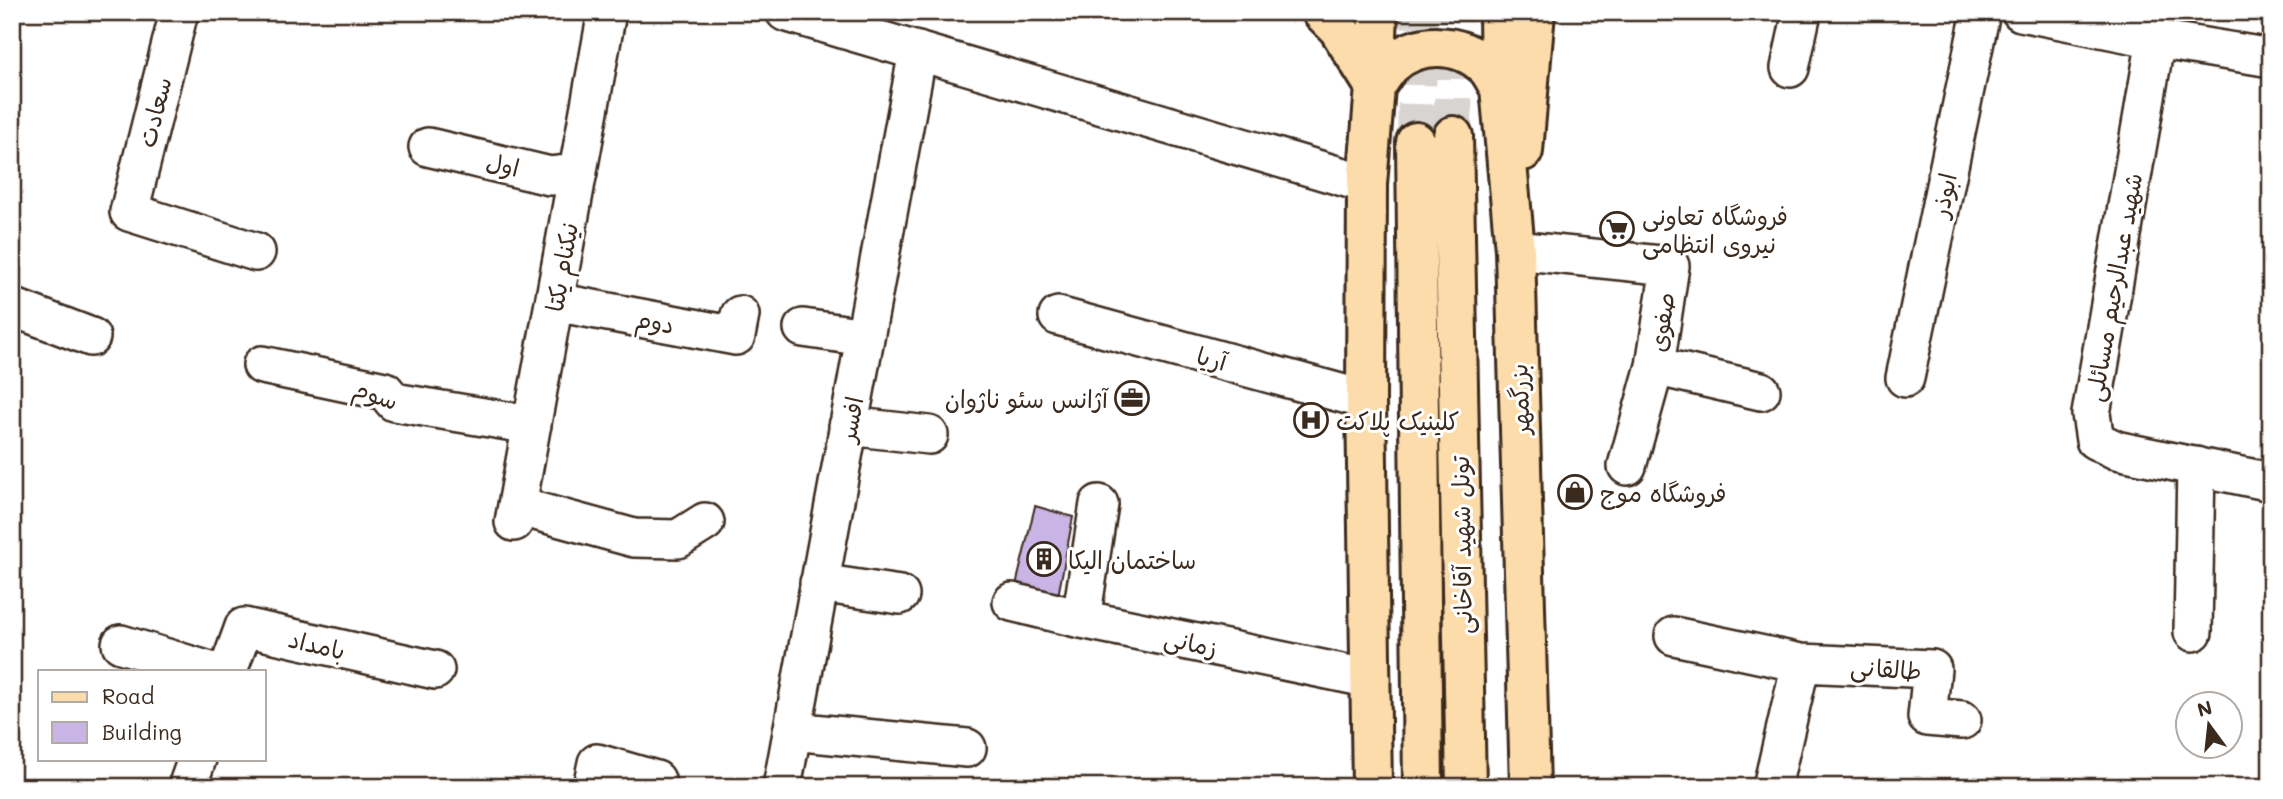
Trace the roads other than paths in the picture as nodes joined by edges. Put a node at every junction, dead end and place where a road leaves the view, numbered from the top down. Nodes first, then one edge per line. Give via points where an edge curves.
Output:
1 (179, 12) edge
2 (607, 12) edge
3 (785, 12) edge
4 (1322, 12) edge
5 (1378, 12) edge
6 (1499, 12) edge
7 (1535, 12) edge
8 (1802, 12) edge
9 (1981, 12) edge
10 (2034, 13) edge
11 (2156, 39) junction
12 (918, 51) junction
13 (2271, 58) edge
14 (1790, 68) dead end
15 (1376, 87) junction
16 (1500, 88) junction
17 (428, 147) dead end
18 (578, 173) junction
19 (1367, 184) junction
20 (1515, 250) junction
21 (256, 252) dead end
22 (555, 302) junction
23 (12, 307) edge
24 (740, 315) dead end
25 (1058, 316) dead end
26 (803, 328) dead end
27 (91, 337) dead end
28 (865, 337) junction
29 (262, 365) dead end
30 (1655, 366) junction
31 (1905, 377) dead end
32 (1761, 391) dead end
33 (1366, 400) junction
34 (532, 425) junction
35 (848, 426) junction
36 (929, 435) dead end
37 (1627, 466) dead end
38 (2196, 466) junction
39 (2271, 482) edge
40 (1099, 504) dead end
41 (705, 522) dead end
42 (819, 583) junction
43 (900, 596) dead end
44 (1012, 602) dead end
45 (1081, 619) junction
46 (2193, 632) dead end
47 (1674, 636) dead end
48 (121, 644) dead end
49 (1801, 663) junction
50 (207, 670) edge
51 (228, 670) edge
52 (435, 670) dead end
53 (1371, 679) junction
54 (1962, 720) dead end
55 (792, 730) junction
56 (967, 748) dead end
57 (197, 760) edge
58 (656, 780) dead end
59 (187, 787) edge
60 (592, 787) edge
61 (782, 787) edge
62 (1372, 787) edge
63 (1423, 787) edge
64 (1466, 787) edge
65 (1530, 787) edge
66 (1772, 787) edge

1 - 21 street, سعادت via 129,212
2 - 18 street, نیکنام یکتا
3 - 12 street
4 - 15 main road via 1338,28
5 - 15 main road
6 - 16 main road, بزرگمهر
7 - 20 main road
8 - 14 street
9 - 31 street, ابوذر
10 - 11 street
11 - 13 street
11 - 38 street, شهید عبدالرحیم مسائلی via 2092,427 2095,440 2116,450
12 - 19 street
12 - 28 street, افسر
15 - 16 main road via 1390,65 1412,51 1438,46 1464,51 1485,66
15 - 19 main road
16 - 20 main road, بزرگمهر
17 - 18 street, اول via 550,176
18 - 22 street, نیکنام یکتا
19 - 33 main road
20 - 30 street, صفوی via 1670,266
20 - 65 main road, بزرگمهر
22 - 24 street, دوم via 736,336
22 - 34 street, نیکنام یکتا
23 - 27 street
25 - 33 street, آریا
26 - 28 street
28 - 35 street, افسر
29 - 34 street, سوم via 385,391 394,402
30 - 32 street, صفوی
30 - 37 street, صفوی
33 - 53 main road
34 - 41 street, نیکنام یکتا via 516,514 631,550 678,539
35 - 36 street
35 - 42 street, افسر
38 - 39 street, شهید عبدالرحیم مسائلی
38 - 46 street
40 - 45 street
42 - 43 street
42 - 55 street, افسر
44 - 45 street, زمانی
45 - 53 street, زمانی
47 - 49 street, طالقانی
48 - 50 street
49 - 54 street, طالقانی via 1933,669 1927,717
49 - 66 street
51 - 52 street, بامداد via 244,627
53 - 62 main road
55 - 56 street
55 - 61 street, افسر
57 - 59 street
58 - 60 street via 597,763
63 - 64 main road, تونل شهید آقاخانی via 1435,139

